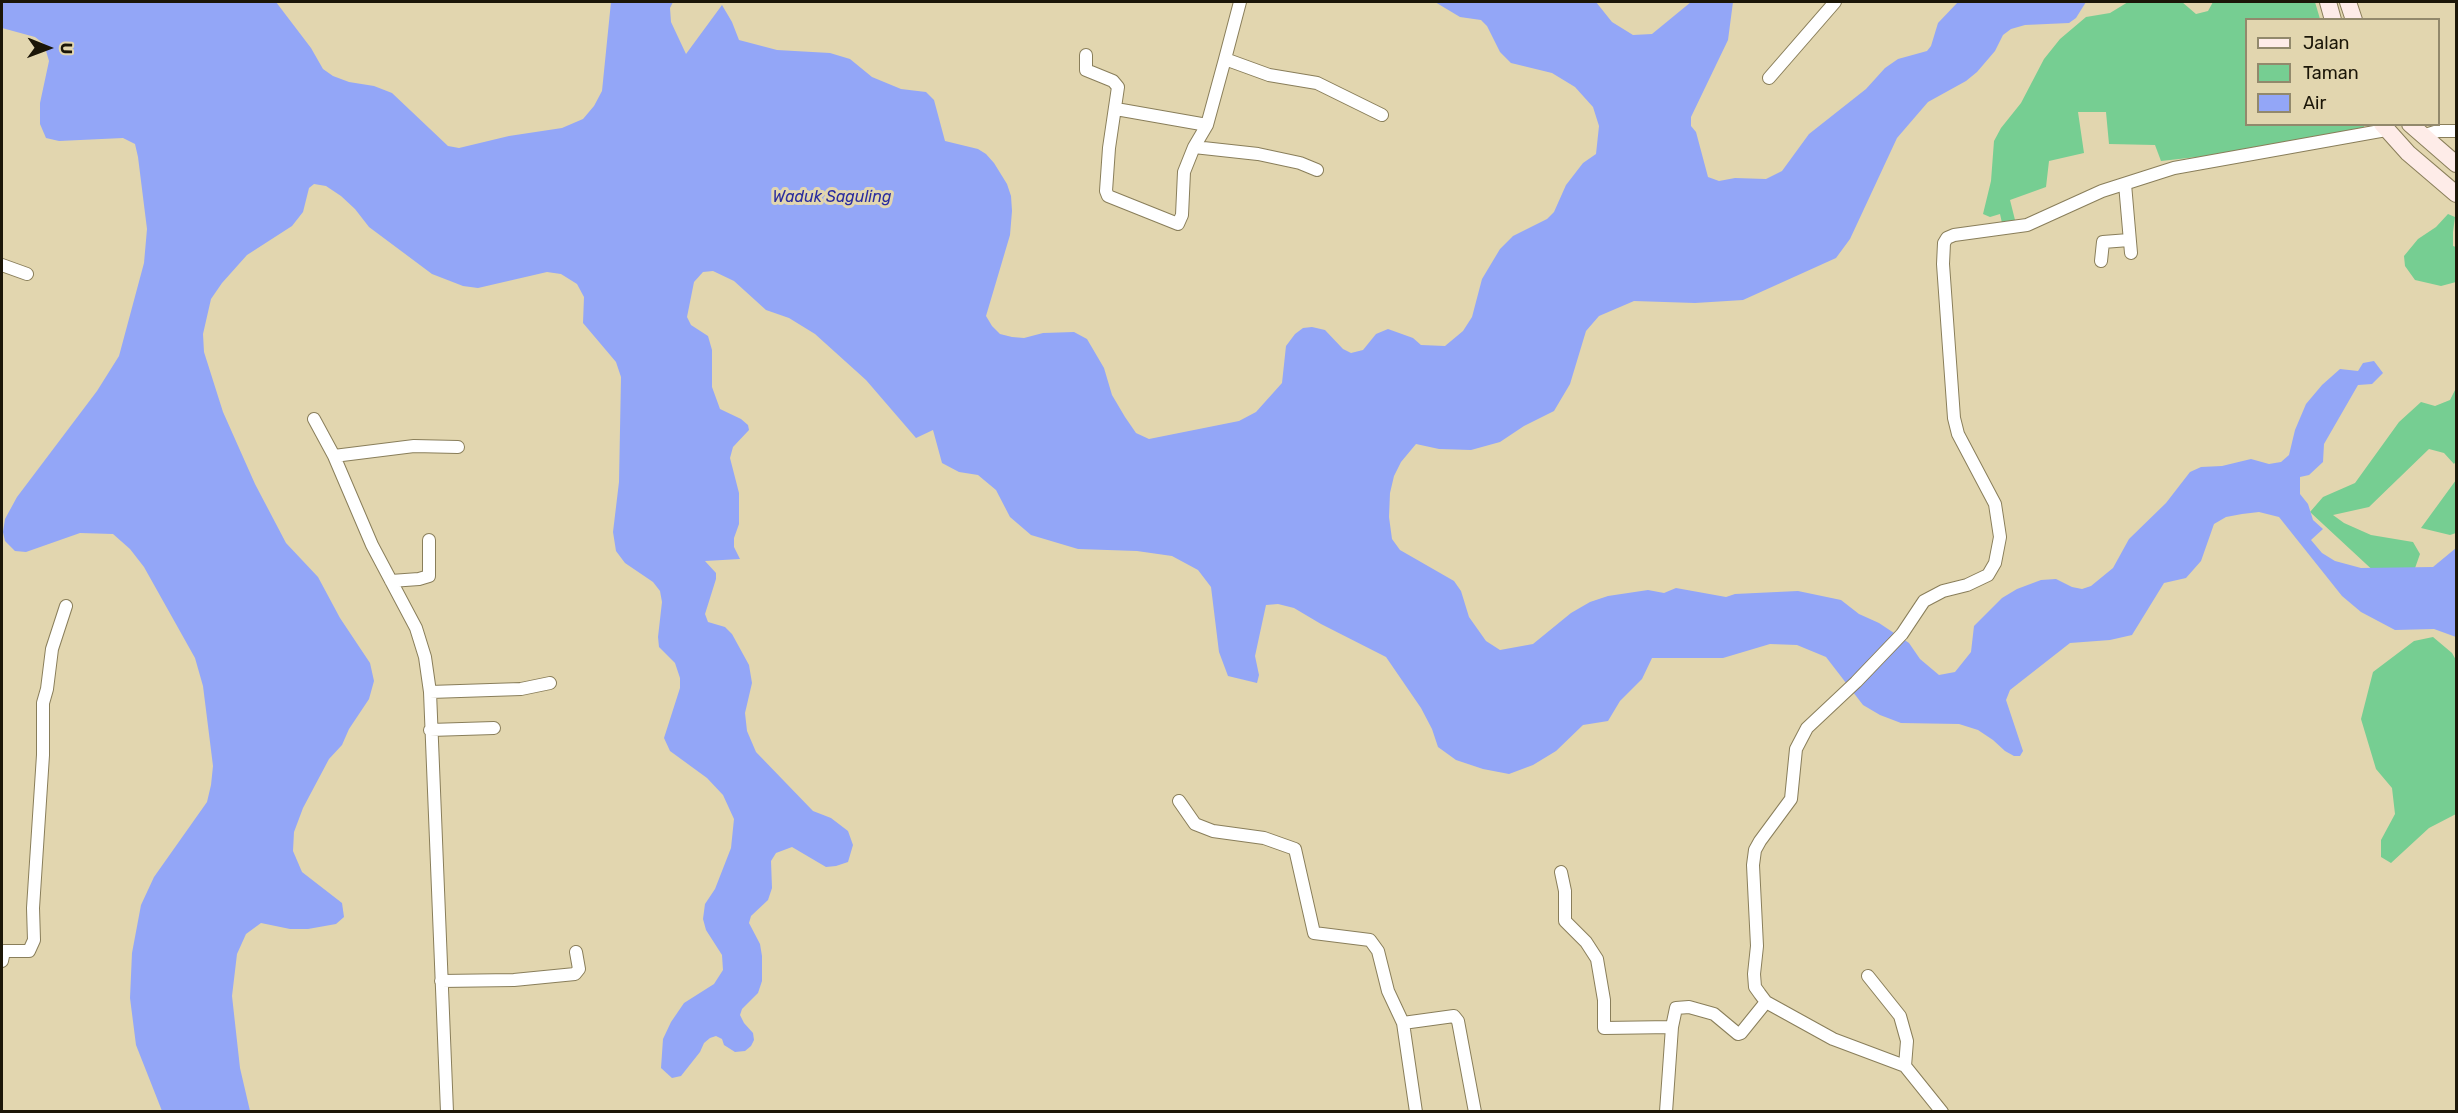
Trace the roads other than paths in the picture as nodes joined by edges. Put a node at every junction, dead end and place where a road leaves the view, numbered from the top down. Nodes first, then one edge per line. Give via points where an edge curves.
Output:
1 (1240, 2) edge
2 (1835, 2) edge
3 (2328, 2) edge
4 (2348, 2) edge
5 (2332, 18) edge
6 (2353, 18) edge
7 (1086, 55) dead end
8 (1226, 59) junction
9 (1769, 78) dead end
10 (1116, 109) junction
11 (1382, 115) dead end
12 (1207, 125) junction
13 (2414, 128) edge
14 (2387, 131) edge
15 (2457, 131) edge
16 (1194, 147) junction
17 (2457, 164) edge
18 (1317, 170) dead end
19 (2126, 184) junction
20 (2457, 194) edge
21 (2129, 240) junction
22 (2131, 253) dead end
23 (2101, 261) dead end
24 (2, 265) edge
25 (27, 274) dead end
26 (314, 419) dead end
27 (458, 447) dead end
28 (334, 456) junction
29 (429, 540) dead end
30 (391, 581) junction
31 (66, 606) dead end
32 (550, 682) dead end
33 (430, 692) junction
34 (494, 728) dead end
35 (430, 730) junction
36 (1179, 801) dead end
37 (1560, 872) dead end
38 (576, 952) dead end
39 (2, 961) edge
40 (1868, 976) dead end
41 (441, 981) junction
42 (1766, 1002) junction
43 (1403, 1023) junction
44 (1672, 1028) junction
45 (1905, 1066) junction
46 (447, 1112) edge
47 (1416, 1112) edge
48 (1474, 1112) edge
49 (1666, 1112) edge
50 (1942, 1112) edge

1 - 8 street
2 - 9 street
3 - 5 main road
4 - 6 main road
7 - 10 street via 1086,70 1116,84
8 - 11 street via 1269,75 1317,83
8 - 12 street
10 - 12 street
10 - 16 street via 1109,148 1108,196 1178,224 1184,172
12 - 16 street
13 - 14 main road
13 - 15 street
13 - 17 main road
14 - 19 street via 2174,168
14 - 20 main road
16 - 18 street via 1266,155
19 - 21 street
19 - 42 street via 2027,225 1954,235 1944,243 1954,418 1958,434 1995,504 1999,549 1988,575 1924,601 1902,634 1807,728 1796,749 1791,799 1760,841 1754,858 1755,987
21 - 22 street
21 - 23 street via 2103,242
24 - 25 street
26 - 28 street
27 - 28 street via 414,446
28 - 30 street
29 - 30 street via 429,576
30 - 33 street via 420,639
31 - 39 street via 51,649 43,703 34,940 29,951 4,951
32 - 33 street via 521,689
33 - 35 street
34 - 35 street
35 - 41 street
36 - 43 street via 1195,824 1213,831 1264,838 1295,849 1314,933 1370,940 1378,951 1388,991
37 - 44 street via 1565,891 1565,921 1598,959 1604,1028
38 - 41 street via 579,969 575,974
40 - 45 street via 1900,1016 1907,1041
41 - 46 street
42 - 44 street via 1740,1034 1714,1014 1689,1007 1676,1008
42 - 45 street via 1833,1039
43 - 47 street
43 - 48 street via 1457,1017
44 - 49 street
45 - 50 street

